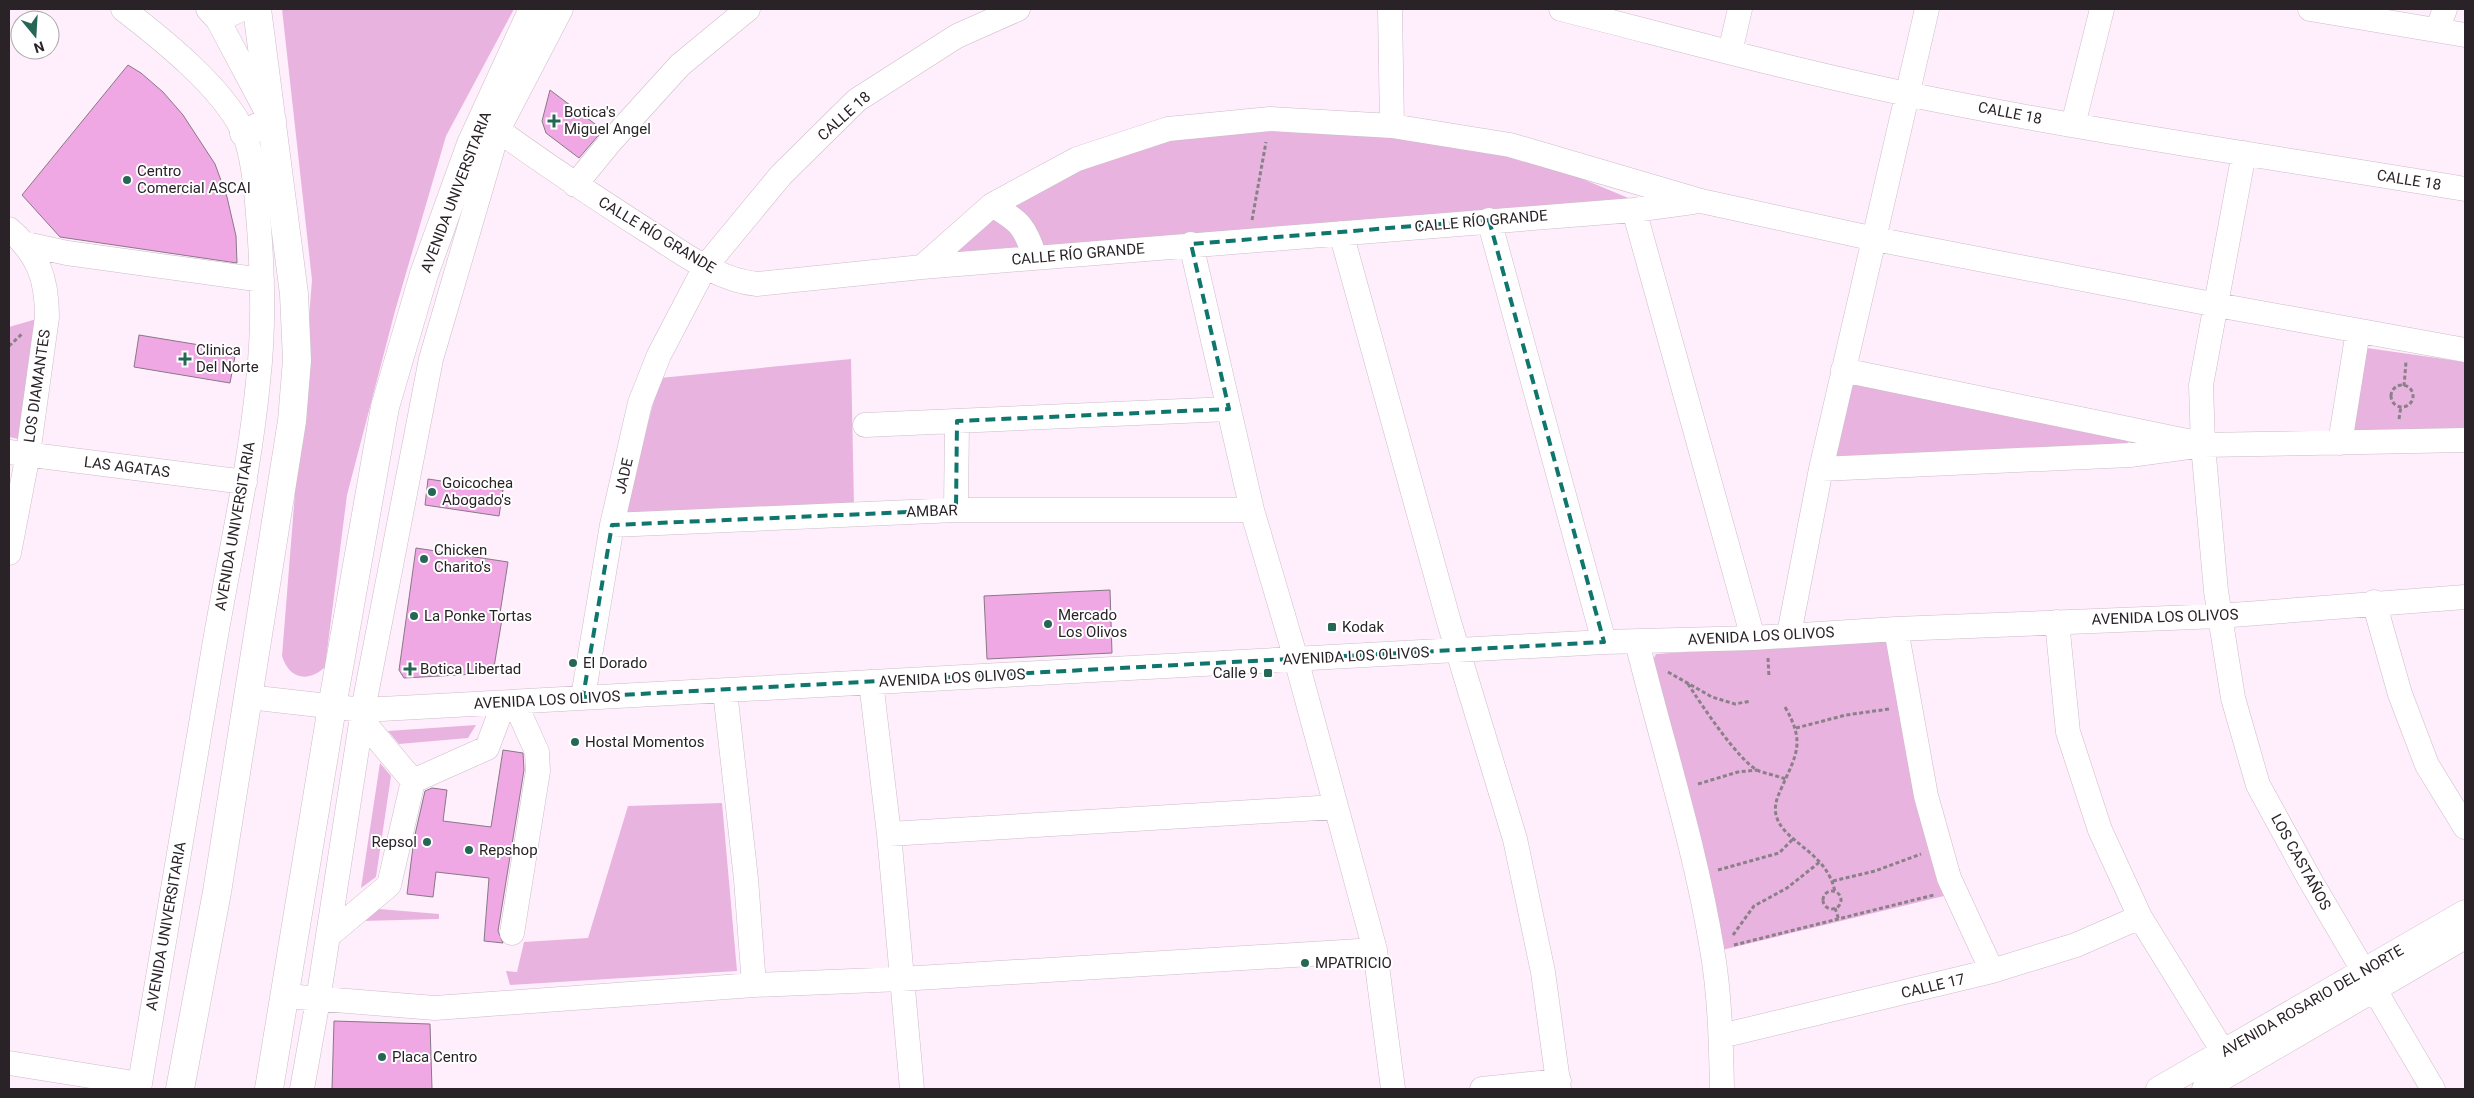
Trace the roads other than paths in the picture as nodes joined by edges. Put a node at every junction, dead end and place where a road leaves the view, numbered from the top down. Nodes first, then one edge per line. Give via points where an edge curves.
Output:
1 (123, 9) edge
2 (242, 9) edge
3 (257, 9) edge
4 (533, 9) edge
5 (561, 9) edge
6 (748, 9) edge
7 (1018, 9) edge
8 (1390, 9) edge
9 (1561, 9) edge
10 (1740, 9) edge
11 (1927, 9) edge
12 (2102, 9) edge
13 (2310, 9) edge
14 (213, 15) edge
15 (2441, 19) edge
16 (2465, 35) edge
17 (1730, 52) junction
18 (1906, 94) junction
19 (272, 121) junction
20 (2073, 125) junction
21 (1392, 126) junction
22 (498, 130) junction
23 (244, 133) junction
24 (2244, 153) junction
25 (576, 185) junction
26 (2465, 189) edge
27 (1701, 201) junction
28 (992, 206) junction
29 (1634, 210) junction
30 (1489, 220) junction
31 (1341, 233) junction
32 (17, 237) edge
33 (1875, 239) junction
34 (1191, 244) junction
35 (1035, 257) junction
36 (705, 267) junction
37 (922, 267) junction
38 (262, 280) junction
39 (2217, 306) junction
40 (2358, 330) junction
41 (2465, 350) edge
42 (1843, 370) junction
43 (1230, 409) junction
44 (956, 421) junction
45 (865, 425) dead end
46 (2465, 440) edge
47 (2340, 443) junction
48 (2203, 445) junction
49 (18, 453) edge
50 (1821, 469) junction
51 (244, 482) junction
52 (956, 510) junction
53 (1252, 510) junction
54 (612, 525) junction
55 (9, 553) edge
56 (2465, 597) edge
57 (2374, 602) junction
58 (2219, 616) junction
59 (2057, 622) junction
60 (1896, 629) junction
61 (1789, 634) junction
62 (1604, 642) junction
63 (1637, 642) junction
64 (1760, 646) junction
65 (1458, 651) junction
66 (1296, 659) junction
67 (872, 682) junction
68 (725, 691) junction
69 (248, 697) junction
70 (583, 697) junction
71 (509, 703) junction
72 (332, 707) junction
73 (362, 714) junction
74 (413, 781) junction
75 (1335, 807) junction
76 (2465, 827) edge
77 (889, 834) junction
78 (2465, 912) edge
79 (2140, 916) junction
80 (512, 933) dead end
81 (328, 936) junction
82 (2465, 937) edge
83 (1375, 950) junction
84 (1992, 972) junction
85 (901, 979) junction
86 (2370, 980) junction
87 (754, 985) junction
88 (285, 996) junction
89 (318, 1000) junction
90 (1721, 1036) junction
91 (2228, 1062) junction
92 (9, 1063) edge
93 (1559, 1085) edge
94 (139, 1087) edge
95 (180, 1089) edge
96 (269, 1089) edge
97 (302, 1089) edge
98 (912, 1089) edge
99 (1393, 1089) edge
100 (1482, 1089) edge
101 (1722, 1089) edge
102 (2158, 1089) edge
103 (2204, 1089) edge
104 (2433, 1089) edge

1 - 23 street, AVENIDA UNIVERSITARIA via 156,34 202,78
2 - 14 street
3 - 19 main road
4 - 72 main road, AVENIDA UNIVERSITARIA via 471,144 403,341 385,407
5 - 22 street, AVENIDA UNIVERSITARIA
6 - 25 street via 680,65
7 - 36 street, CALLE 18 via 957,36 857,100 781,175
8 - 21 street
9 - 17 street, CALLE 18
10 - 17 street
11 - 18 street
12 - 20 street
13 - 15 street
14 - 19 street
15 - 16 street
17 - 18 street, CALLE 18
18 - 20 street, CALLE 18
18 - 33 street
19 - 23 main road
19 - 69 main road via 294,294 297,360 292,422
20 - 24 street, CALLE 18
21 - 27 street via 1510,145
21 - 28 street via 1270,119 1168,129 1077,159
22 - 25 street, CALLE RÍO GRANDE
22 - 73 street, AVENIDA UNIVERSITARIA via 431,359
23 - 38 street, AVENIDA UNIVERSITARIA via 258,210
24 - 26 street, CALLE 18
24 - 39 street, LOS CASTAÑOS
25 - 36 street, CALLE RÍO GRANDE
27 - 29 street, CALLE RÍO GRANDE
27 - 33 street
28 - 35 street via 1015,218 1026,232
28 - 37 street
29 - 30 street, CALLE RÍO GRANDE
29 - 64 street
30 - 31 street, CALLE RÍO GRANDE
30 - 62 street
31 - 34 street, CALLE RÍO GRANDE
31 - 65 street
32 - 38 street via 67,253
32 - 49 street, LOS DIAMANTES via 37,261 47,297 47,317
33 - 39 street
33 - 42 street
34 - 35 street, CALLE RÍO GRANDE
34 - 43 street
35 - 37 street, CALLE RÍO GRANDE
36 - 37 street, CALLE RÍO GRANDE via 740,282 757,284
36 - 54 street, JADE via 660,355 640,403
38 - 51 street, AVENIDA UNIVERSITARIA via 259,380
39 - 40 street
39 - 48 street, LOS CASTAÑOS via 2201,385
40 - 41 street
40 - 47 street
42 - 48 street
42 - 50 street
43 - 44 street
43 - 53 street
44 - 45 street
44 - 52 street
46 - 47 street
47 - 48 street
48 - 50 street via 2130,455
48 - 58 street, LOS CASTAÑOS
49 - 51 street, LAS AGATAS
49 - 55 street, LOS DIAMANTES
50 - 61 street
51 - 94 street, AVENIDA UNIVERSITARIA
52 - 53 street, AMBAR
52 - 54 street, AMBAR
53 - 66 street
54 - 70 street, JADE
56 - 57 street, AVENIDA LOS OLIVOS
57 - 58 street, AVENIDA LOS OLIVOS
57 - 76 street via 2400,694 2427,765
58 - 59 street, AVENIDA LOS OLIVOS
58 - 86 street, LOS CASTAÑOS via 2233,698 2258,785
59 - 60 street, AVENIDA LOS OLIVOS
59 - 79 street via 2068,732 2100,830
60 - 61 street, AVENIDA LOS OLIVOS
60 - 84 street via 1929,805 1950,878
61 - 64 street, AVENIDA LOS OLIVOS
62 - 63 street, AVENIDA LOS OLIVOS
62 - 65 street, AVENIDA LOS OLIVOS
63 - 64 street, AVENIDA LOS OLIVOS
63 - 90 street via 1713,950
65 - 66 street, AVENIDA LOS OLIVOS
65 - 93 street via 1515,839 1543,972
66 - 67 street, AVENIDA LOS OLIVOS
66 - 75 street
67 - 68 street, AVENIDA LOS OLIVOS
67 - 77 street
68 - 70 street, AVENIDA LOS OLIVOS
68 - 87 street
69 - 72 street, AVENIDA LOS OLIVOS
69 - 95 main road via 217,892
70 - 71 street, AVENIDA LOS OLIVOS
71 - 73 street, AVENIDA LOS OLIVOS
71 - 74 street via 487,748
71 - 80 street via 537,752 538,771
72 - 73 street, AVENIDA LOS OLIVOS
72 - 88 main road, AVENIDA UNIVERSITARIA
73 - 74 street
73 - 81 street, AVENIDA UNIVERSITARIA
74 - 81 street via 389,884
75 - 77 street
75 - 83 street
77 - 85 street
78 - 86 street, AVENIDA ROSARIO DEL NORTE
79 - 84 street, CALLE 17 via 2076,945
79 - 91 street
81 - 89 street, AVENIDA UNIVERSITARIA
82 - 86 street, AVENIDA ROSARIO DEL NORTE
83 - 85 street
83 - 99 street
84 - 90 street, CALLE 17
85 - 87 street
85 - 98 street
86 - 91 street, AVENIDA ROSARIO DEL NORTE
86 - 104 street, LOS CASTAÑOS
87 - 89 street via 435,1008
88 - 89 street
88 - 96 main road, AVENIDA UNIVERSITARIA
89 - 97 street, AVENIDA UNIVERSITARIA
90 - 101 street
91 - 102 street, AVENIDA ROSARIO DEL NORTE
91 - 103 street, AVENIDA ROSARIO DEL NORTE
92 - 94 street
93 - 100 street

